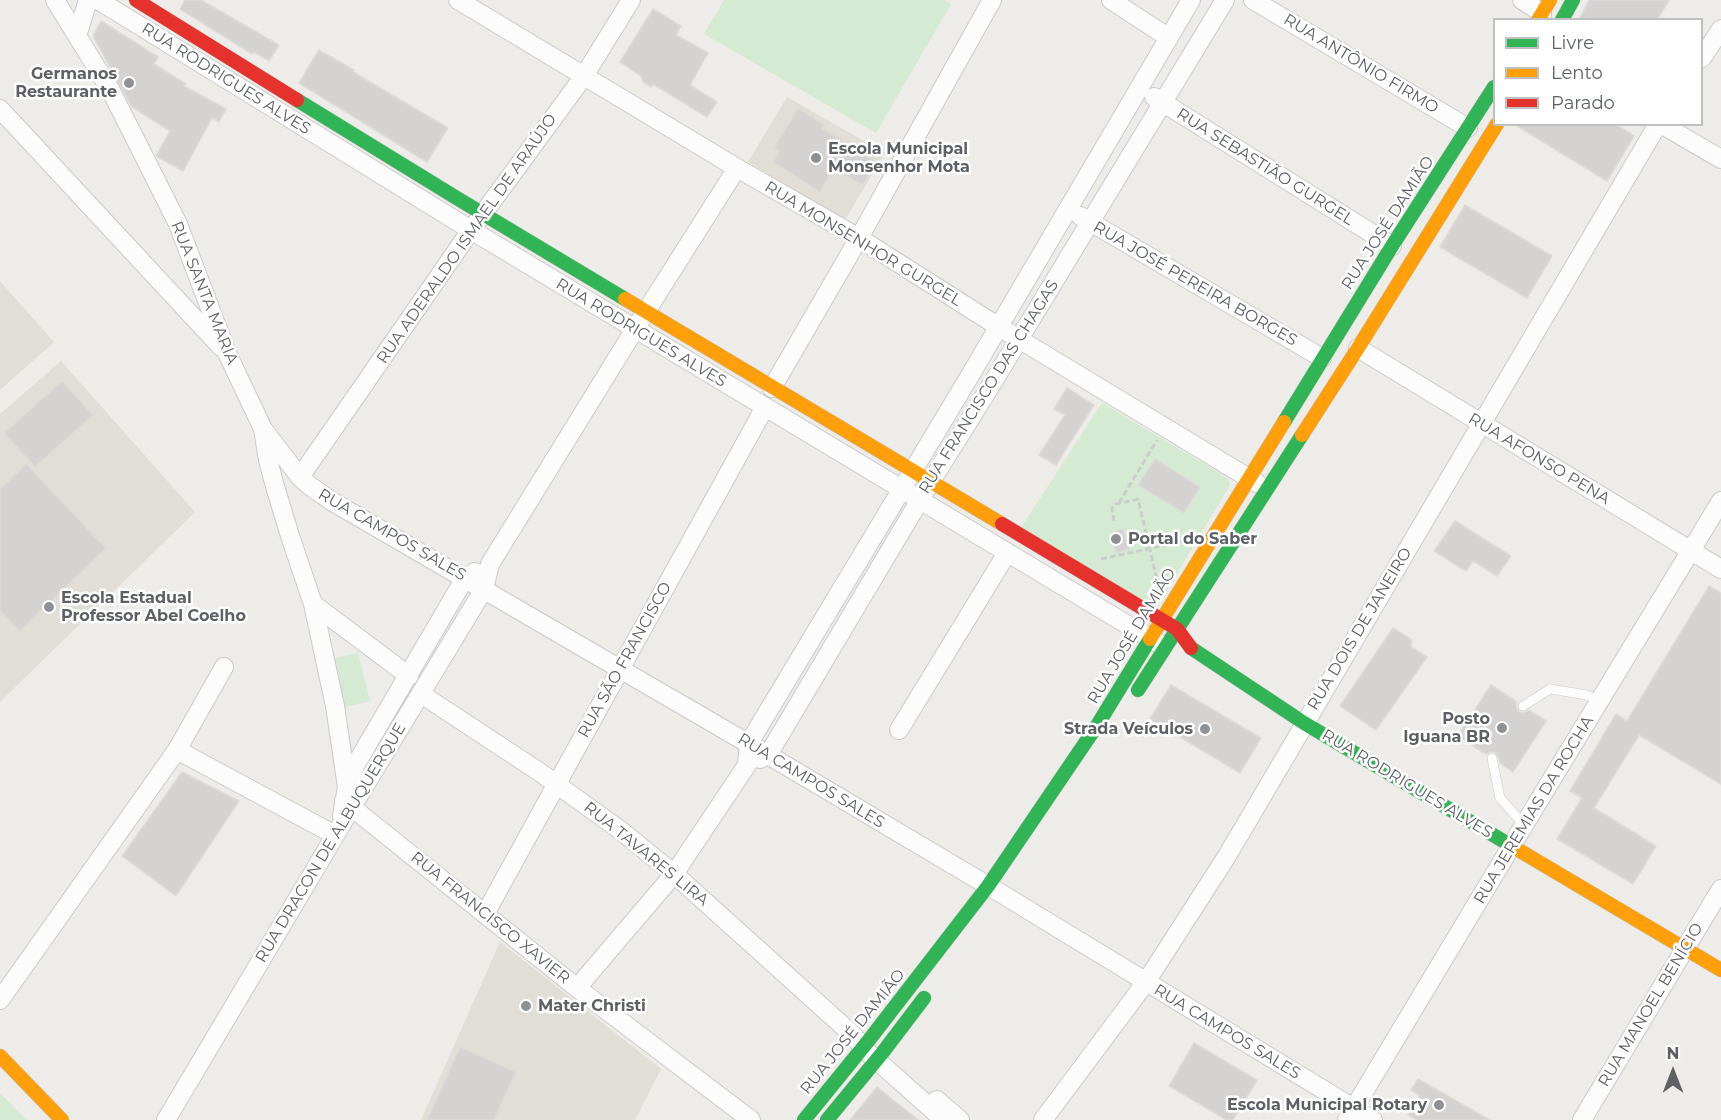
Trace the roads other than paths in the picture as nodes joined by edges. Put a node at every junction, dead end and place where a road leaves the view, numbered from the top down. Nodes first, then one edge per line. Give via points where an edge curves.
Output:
1 (55, 0) edge
2 (88, 0) edge
3 (98, 0) edge
4 (136, 0) edge
5 (458, 0) edge
6 (631, 0) edge
7 (992, 0) edge
8 (1112, 0) edge
9 (1191, 0) edge
10 (1225, 0) edge
11 (1253, 0) edge
12 (1522, 0) edge
13 (1573, 0) edge
14 (1543, 13) edge
15 (1563, 18) edge
16 (1721, 29) edge
17 (77, 36) junction
18 (1169, 38) junction
19 (1703, 55) edge
20 (584, 76) junction
21 (1139, 89) junction
22 (1493, 89) edge
23 (1163, 103) junction
24 (0, 109) edge
25 (1496, 126) edge
26 (1658, 126) edge
27 (1663, 126) edge
28 (1468, 128) junction
29 (1721, 159) edge
30 (737, 168) junction
31 (1423, 198) junction
32 (1069, 208) junction
33 (1444, 210) junction
34 (483, 214) junction
35 (1090, 223) junction
36 (471, 230) junction
37 (859, 238) junction
38 (1392, 246) junction
39 (646, 312) junction
40 (999, 327) junction
41 (635, 329) junction
42 (1019, 339) junction
43 (1358, 348) junction
44 (227, 353) junction
45 (1322, 358) junction
46 (772, 388) junction
47 (765, 407) junction
48 (1481, 424) junction
49 (263, 429) junction
50 (912, 472) junction
51 (300, 477) junction
52 (1248, 478) junction
53 (930, 483) junction
54 (1267, 488) junction
55 (901, 489) junction
56 (919, 500) junction
57 (1721, 501) edge
58 (1691, 551) junction
59 (1007, 553) junction
60 (490, 564) junction
61 (1721, 569) edge
62 (465, 578) junction
63 (484, 589) junction
64 (313, 604) junction
65 (1161, 620) junction
66 (1176, 629) junction
67 (1157, 642) junction
68 (1190, 648) junction
69 (224, 667) dead end
70 (620, 668) junction
71 (409, 676) junction
72 (421, 694) junction
73 (1600, 701) junction
74 (1130, 703) dead end
75 (1523, 706) dead end
76 (1304, 723) junction
77 (899, 730) dead end
78 (749, 743) junction
79 (177, 750) junction
80 (768, 755) junction
81 (1492, 758) dead end
82 (747, 765) junction
83 (557, 784) junction
84 (348, 798) junction
85 (1524, 825) junction
86 (338, 831) junction
87 (1512, 846) junction
88 (674, 874) junction
89 (1721, 889) edge
90 (998, 892) junction
91 (485, 914) junction
92 (1686, 948) junction
93 (1721, 970) edge
94 (1146, 982) junction
95 (932, 987) dead end
96 (577, 988) junction
97 (0, 1000) edge
98 (869, 1047) junction
99 (0, 1056) edge
100 (1351, 1114) edge
101 (62, 1120) edge
102 (166, 1120) edge
103 (751, 1120) edge
104 (804, 1120) edge
105 (827, 1120) edge
106 (944, 1120) edge
107 (960, 1120) edge
108 (1043, 1120) edge
109 (1373, 1120) edge
110 (1582, 1120) edge

1 - 17 street, RUA SANTA MARIA
2 - 17 street
3 - 36 street, RUA RODRIGUES ALVES
4 - 34 street, RUA RODRIGUES ALVES
5 - 20 street, RUA MONSENHOR GURGEL
6 - 20 street, RUA ADERALDO ISMAEL DE ARAÚJO
7 - 37 street
8 - 18 street
9 - 18 street, RUA FRANCISCO DAS CHAGAS
10 - 23 street, RUA FRANCISCO DAS CHAGAS
11 - 28 street, RUA ANTÔNIO FIRMO
12 - 14 street
13 - 15 street
16 - 19 street
17 - 44 street, RUA SANTA MARIA via 111,91 178,224
18 - 21 street, RUA FRANCISCO DAS CHAGAS
20 - 30 street, RUA MONSENHOR GURGEL
20 - 34 street, RUA ADERALDO ISMAEL DE ARAÚJO
21 - 23 street, RUA SEBASTIÃO GURGEL
21 - 32 street, RUA FRANCISCO DAS CHAGAS
22 - 28 street, RUA JOSÉ DAMIÃO
23 - 35 street, RUA FRANCISCO DAS CHAGAS
23 - 38 street, RUA SEBASTIÃO GURGEL
24 - 44 street
25 - 33 street, RUA JOSÉ DAMIÃO
26 - 48 street, RUA DOIS DE JANEIRO
27 - 29 street
28 - 31 street, RUA JOSÉ DAMIÃO
30 - 37 street, RUA MONSENHOR GURGEL
30 - 39 street, RUA DRACON DE ALBUQUERQUE
31 - 33 street
31 - 38 street, RUA JOSÉ DAMIÃO
32 - 35 street, RUA JOSÉ PEREIRA BORGES
32 - 40 street, RUA FRANCISCO DAS CHAGAS
33 - 43 street, RUA JOSÉ DAMIÃO
34 - 36 street, RUA ADERALDO ISMAEL DE ARAÚJO
34 - 39 street, RUA RODRIGUES ALVES
35 - 42 street, RUA FRANCISCO DAS CHAGAS
35 - 45 street, RUA JOSÉ PEREIRA BORGES
36 - 41 street, RUA RODRIGUES ALVES
36 - 51 street, RUA ADERALDO ISMAEL DE ARAÚJO
37 - 40 street, RUA MONSENHOR GURGEL
37 - 46 street
38 - 45 street, RUA JOSÉ DAMIÃO
39 - 41 street, RUA DRACON DE ALBUQUERQUE
39 - 46 street, RUA RODRIGUES ALVES
40 - 42 street, RUA MONSENHOR GURGEL
40 - 50 street, RUA FRANCISCO DAS CHAGAS
41 - 47 street, RUA RODRIGUES ALVES
41 - 60 street, RUA DRACON DE ALBUQUERQUE
42 - 52 street, RUA MONSENHOR GURGEL
42 - 53 street, RUA FRANCISCO DAS CHAGAS
43 - 48 street, RUA AFONSO PENA
43 - 54 street, RUA JOSÉ DAMIÃO
44 - 49 street, RUA SANTA MARIA
45 - 52 street, RUA JOSÉ DAMIÃO
46 - 50 street, RUA RODRIGUES ALVES
47 - 55 street, RUA RODRIGUES ALVES
47 - 70 street, RUA SÃO FRANCISCO
48 - 58 street, RUA AFONSO PENA
48 - 76 street, RUA DOIS DE JANEIRO
49 - 51 street, RUA CAMPOS SALES
49 - 64 street, RUA SANTA MARIA via 268,460
50 - 53 street, RUA RODRIGUES ALVES
50 - 55 street, RUA FRANCISCO DAS CHAGAS
51 - 62 street, RUA CAMPOS SALES via 333,502
52 - 54 street, RUA MONSENHOR GURGEL
52 - 65 street, RUA JOSÉ DAMIÃO
53 - 56 street, RUA FRANCISCO DAS CHAGAS
53 - 65 street, RUA RODRIGUES ALVES
54 - 66 street, RUA JOSÉ DAMIÃO
55 - 56 street, RUA RODRIGUES ALVES
55 - 78 street, RUA FRANCISCO DAS CHAGAS
56 - 59 street, RUA RODRIGUES ALVES
56 - 80 street, RUA FRANCISCO DAS CHAGAS
57 - 58 street, RUA JEREMIAS DA ROCHA
58 - 61 street, RUA AFONSO PENA
58 - 73 street, RUA JEREMIAS DA ROCHA
59 - 67 street, RUA RODRIGUES ALVES
59 - 77 street
60 - 62 street, RUA DRACON DE ALBUQUERQUE
60 - 63 street, RUA DRACON DE ALBUQUERQUE
62 - 63 street, RUA CAMPOS SALES
62 - 71 street, RUA DRACON DE ALBUQUERQUE
63 - 70 street, RUA CAMPOS SALES
63 - 72 street, RUA DRACON DE ALBUQUERQUE
64 - 71 street
64 - 84 street, RUA SANTA MARIA via 336,706
65 - 66 street, RUA RODRIGUES ALVES
65 - 67 street, RUA JOSÉ DAMIÃO
66 - 67 street, RUA JOSÉ DAMIÃO
66 - 68 street, RUA RODRIGUES ALVES
67 - 68 street, RUA RODRIGUES ALVES
67 - 74 street, RUA JOSÉ DAMIÃO
67 - 90 street, RUA JOSÉ DAMIÃO via 1098,724
68 - 76 street, RUA RODRIGUES ALVES
69 - 79 street
70 - 78 street, RUA CAMPOS SALES
70 - 83 street, RUA SÃO FRANCISCO
71 - 84 street, RUA DRACON DE ALBUQUERQUE via 356,764
72 - 83 street, RUA TAVARES LIRA
72 - 84 street, RUA DRACON DE ALBUQUERQUE
73 - 75 lane via 1550,689
73 - 85 street, RUA JEREMIAS DA ROCHA
76 - 87 street, RUA RODRIGUES ALVES
76 - 94 street, RUA DOIS DE JANEIRO via 1227,856
78 - 80 street, RUA CAMPOS SALES
78 - 82 street, RUA FRANCISCO DAS CHAGAS
79 - 86 street
79 - 97 street
80 - 82 street
80 - 90 street, RUA CAMPOS SALES
81 - 85 lane via 1500,798
82 - 88 street, RUA FRANCISCO DAS CHAGAS
83 - 88 street, RUA TAVARES LIRA
83 - 91 street, RUA SÃO FRANCISCO
84 - 86 street, RUA SANTA MARIA
84 - 91 street, RUA FRANCISCO XAVIER
85 - 87 street, RUA JEREMIAS DA ROCHA
86 - 102 street, RUA DRACON DE ALBUQUERQUE
87 - 92 street, RUA RODRIGUES ALVES
87 - 100 street, RUA JEREMIAS DA ROCHA
88 - 96 street, RUA FRANCISCO DAS CHAGAS
88 - 98 street, RUA TAVARES LIRA
89 - 92 street, RUA MANOEL BENÍCIO
90 - 94 street, RUA CAMPOS SALES
90 - 98 street, RUA JOSÉ DAMIÃO
91 - 96 street, RUA FRANCISCO XAVIER
92 - 93 street, RUA RODRIGUES ALVES
92 - 110 street, RUA MANOEL BENÍCIO
94 - 100 street, RUA CAMPOS SALES
94 - 108 street, RUA DOIS DE JANEIRO
95 - 98 street, RUA JOSÉ DAMIÃO
96 - 103 street, RUA FRANCISCO XAVIER
98 - 104 street, RUA JOSÉ DAMIÃO
98 - 105 street, RUA JOSÉ DAMIÃO
98 - 106 street
98 - 107 street
99 - 101 street
100 - 109 street, RUA CAMPOS SALES

